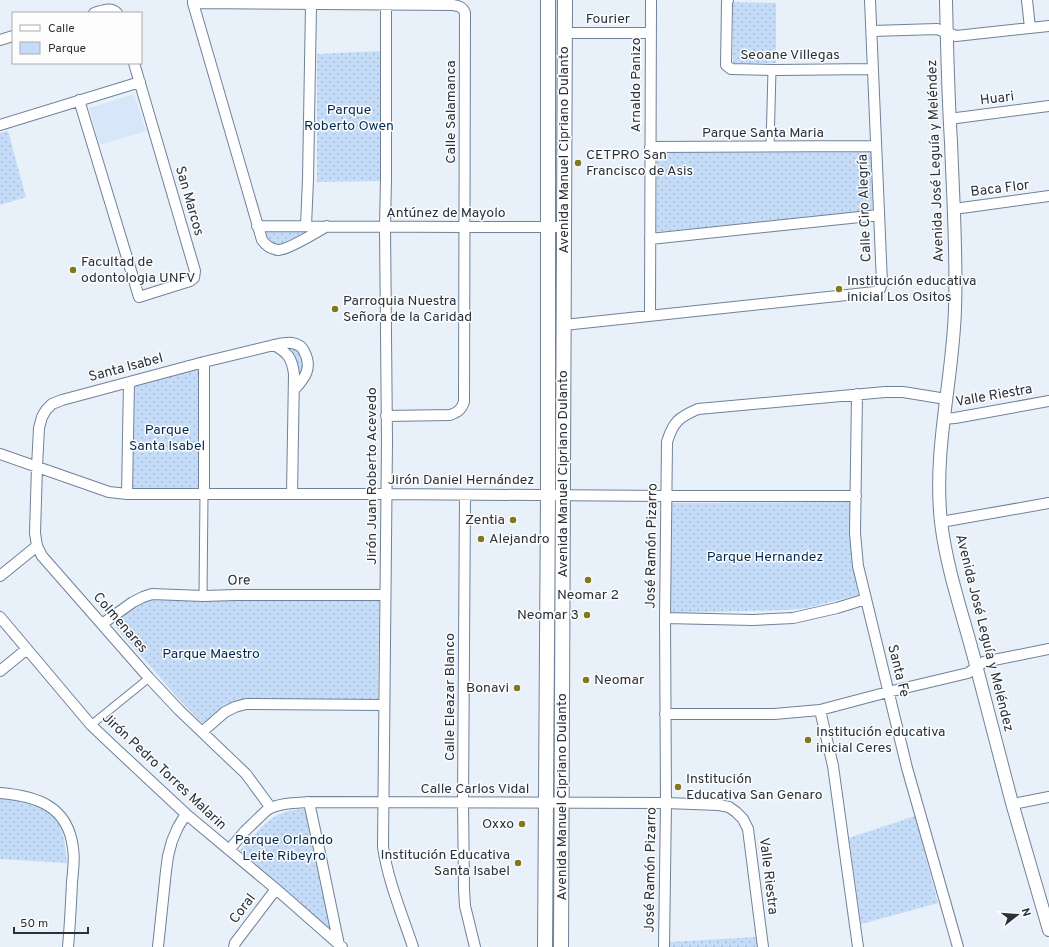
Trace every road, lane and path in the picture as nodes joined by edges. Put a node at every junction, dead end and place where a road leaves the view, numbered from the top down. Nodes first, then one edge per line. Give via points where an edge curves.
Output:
1 (548, 0) edge
2 (565, 0) edge
3 (651, 0) edge
4 (728, 0) edge
5 (870, 0) edge
6 (946, 0) edge
7 (1027, 0) edge
8 (193, 2) edge
9 (386, 2) edge
10 (311, 5) junction
11 (98, 12) edge
12 (116, 12) edge
13 (1049, 26) edge
14 (1030, 28) junction
15 (872, 31) junction
16 (947, 32) junction
17 (565, 33) junction
18 (650, 33) junction
19 (12, 36) edge
20 (0, 40) edge
21 (134, 64) edge
22 (873, 69) junction
23 (772, 70) junction
24 (140, 82) junction
25 (79, 100) junction
26 (1049, 106) edge
27 (949, 119) junction
28 (0, 125) edge
29 (770, 146) junction
30 (876, 146) junction
31 (650, 147) junction
32 (1049, 196) edge
33 (954, 208) junction
34 (879, 215) junction
35 (257, 226) junction
36 (306, 226) junction
37 (327, 226) junction
38 (385, 227) junction
39 (547, 227) junction
40 (564, 227) junction
41 (465, 228) junction
42 (650, 239) junction
43 (650, 315) junction
44 (564, 325) junction
45 (274, 345) junction
46 (204, 362) junction
47 (129, 382) junction
48 (294, 390) junction
49 (857, 394) junction
50 (946, 399) junction
51 (1049, 401) edge
52 (386, 416) junction
53 (943, 419) junction
54 (0, 454) edge
55 (37, 467) junction
56 (126, 494) junction
57 (292, 494) junction
58 (386, 494) junction
59 (204, 495) junction
60 (465, 495) junction
61 (548, 495) junction
62 (563, 495) junction
63 (666, 496) junction
64 (856, 496) junction
65 (1049, 503) edge
66 (941, 522) junction
67 (37, 546) junction
68 (0, 576) edge
69 (385, 595) junction
70 (203, 596) junction
71 (866, 600) junction
72 (0, 618) edge
73 (665, 618) junction
74 (102, 624) junction
75 (1049, 649) edge
76 (27, 650) junction
77 (977, 667) junction
78 (0, 671) edge
79 (149, 678) junction
80 (888, 692) junction
81 (384, 705) junction
82 (820, 710) junction
83 (665, 714) junction
84 (91, 725) junction
85 (202, 732) junction
86 (0, 793) edge
87 (1049, 797) edge
88 (309, 802) junction
89 (384, 802) junction
90 (463, 802) junction
91 (546, 803) junction
92 (666, 803) junction
93 (562, 804) junction
94 (1013, 804) junction
95 (271, 808) junction
96 (736, 812) joint
97 (186, 814) junction
98 (229, 850) junction
99 (276, 889) junction
100 (1049, 930) edge
101 (340, 946) edge
102 (68, 947) edge
103 (158, 947) edge
104 (234, 947) edge
105 (413, 947) edge
106 (475, 947) edge
107 (545, 947) edge
108 (561, 947) edge
109 (664, 947) edge
110 (763, 947) edge
111 (858, 947) edge
112 (958, 947) edge

1 - 39 main road, Avenida Manuel Cipriano Dulanto
2 - 17 main road, Avenida Manuel Cipriano Dulanto
3 - 18 street, Arnaldo Panizo
4 - 23 street, Seoane Villegas via 726,65 731,70
5 - 15 street, Calle Ciro Alegría
6 - 16 street, Avenida José Leguía y Meléndez
7 - 14 street
8 - 10 street, Calle Salamanca
8 - 35 street, Antúnez de Mayolo
9 - 10 street, Calle Salamanca
9 - 38 street, Jirón Juan Roberto Acevedo
9 - 41 street, Calle Salamanca via 453,5 464,10
10 - 36 street
11 - 12 street via 108,9
13 - 14 street
14 - 16 street via 956,36
15 - 16 street via 937,29
15 - 22 street, Calle Ciro Alegría
16 - 27 street, Avenida José Leguía y Meléndez
17 - 18 street, Fourier
17 - 40 main road, Avenida Manuel Cipriano Dulanto
18 - 31 street, Arnaldo Panizo
19 - 20 street
21 - 24 street, San Marcos
22 - 23 street, Seoane Villegas
22 - 30 street, Calle Ciro Alegría
23 - 29 street
24 - 25 street
24 - 25 street, San Marcos via 195,271 194,278 190,281 139,297
25 - 28 street
26 - 27 street, Huari
27 - 33 street, Avenida José Leguía y Meléndez
29 - 30 street, Parque Santa Maria
29 - 31 street, Parque Santa Maria
30 - 34 street, Calle Ciro Alegría
31 - 42 street, Arnaldo Panizo
32 - 33 street, Baca Flor
33 - 50 street, Avenida José Leguía y Meléndez via 955,311
34 - 42 street
34 - 43 street, Calle Ciro Alegría via 882,283 880,289 875,292
35 - 36 street, Antúnez de Mayolo
35 - 37 street, Antúnez de Mayolo via 266,246 280,250
36 - 37 street, Antúnez de Mayolo
37 - 38 street, Antúnez de Mayolo
38 - 41 street, Antúnez de Mayolo
38 - 52 street, Jirón Juan Roberto Acevedo
39 - 40 street, Antúnez de Mayolo
39 - 41 street, Antúnez de Mayolo
39 - 61 main road, Avenida Manuel Cipriano Dulanto
40 - 44 main road, Avenida Manuel Cipriano Dulanto
41 - 52 street, Calle Salamanca via 464,402 457,413 450,415
42 - 43 street, Arnaldo Panizo
43 - 44 street, Calle Ciro Alegría
44 - 62 main road, Avenida Manuel Cipriano Dulanto
45 - 46 street, Santa Isabel
45 - 48 street via 289,356 293,365
45 - 48 street, Santa Isabel via 291,342 298,344 307,356 308,370
46 - 47 street, Santa Isabel
46 - 59 street
47 - 55 street, Santa Isabel via 52,404 42,417 39,428
47 - 56 street
48 - 57 street
49 - 50 street, José Ramón Pizarro via 903,392
49 - 63 street, José Ramón Pizarro via 698,409 686,414 671,429 667,442
49 - 64 street, Santa Fe
50 - 53 street, Avenida José Leguía y Meléndez
51 - 53 street, Valle Riestra
52 - 58 street, Jirón Juan Roberto Acevedo
53 - 66 street, Avenida José Leguía y Meléndez via 939,476
54 - 55 street, Jirón Daniel Hernández
55 - 56 street, Jirón Daniel Hernández via 109,492
55 - 67 street, Colmenares
56 - 59 street, Jirón Daniel Hernández
57 - 58 street, Jirón Daniel Hernández
57 - 59 street, Jirón Daniel Hernández
58 - 60 street, Jirón Daniel Hernández
58 - 69 street, Jirón Juan Roberto Acevedo
59 - 70 street
60 - 61 street, Jirón Daniel Hernández
60 - 90 street, Calle Eleazar Blanco
61 - 62 street, Jirón Daniel Hernández
61 - 91 main road, Avenida Manuel Cipriano Dulanto
62 - 63 street, Jirón Daniel Hernández
62 - 93 main road, Avenida Manuel Cipriano Dulanto
63 - 64 street, Jirón Daniel Hernández
63 - 73 street, José Ramón Pizarro
64 - 71 street, Santa Fe via 856,551
65 - 66 street
66 - 77 street, Avenida José Leguía y Meléndez via 948,560
67 - 68 street
67 - 74 street, Colmenares via 42,556
69 - 70 street, Ore
69 - 81 street, Jirón Juan Roberto Acevedo
70 - 74 street, Ore via 152,594 133,602
71 - 73 street via 793,618
71 - 80 street, Santa Fe
72 - 76 street, Jirón Pedro Torres Malarin
73 - 83 street, José Ramón Pizarro
74 - 79 street, Colmenares
75 - 77 street via 984,662
76 - 78 street
76 - 84 street, Jirón Pedro Torres Malarin
77 - 80 street via 968,673
77 - 94 street, Avenida José Leguía y Meléndez
79 - 84 street
79 - 85 street, Colmenares
80 - 82 street
80 - 112 street, Santa Fe via 906,768
81 - 85 street via 246,704 225,712
81 - 89 street, Jirón Juan Roberto Acevedo
82 - 83 street via 774,714
82 - 111 street via 833,766
83 - 92 street, José Ramón Pizarro
84 - 97 street, Jirón Pedro Torres Malarin
85 - 95 street, Colmenares via 246,774
86 - 102 street via 24,796 48,805 64,820 69,831 74,850
87 - 94 street
88 - 89 street, Calle Carlos Vidal
88 - 95 street, Calle Carlos Vidal
88 - 101 street
89 - 90 street, Calle Carlos Vidal
89 - 105 street, Jirón Juan Roberto Acevedo via 385,860
90 - 91 street, Calle Carlos Vidal
90 - 106 street, Calle Eleazar Blanco via 465,906
91 - 93 street, Calle Carlos Vidal
91 - 107 main road, Avenida Manuel Cipriano Dulanto
92 - 93 street, Calle Carlos Vidal
92 - 96 street, Calle Carlos Vidal via 719,805
92 - 109 street, José Ramón Pizarro
93 - 108 main road, Avenida Manuel Cipriano Dulanto
94 - 100 street, Avenida José Leguía y Meléndez
95 - 98 street, Calle Carlos Vidal via 245,831
96 - 110 street, Valle Riestra via 744,819 748,829
97 - 98 street, Jirón Pedro Torres Malarin
97 - 103 street via 172,841 168,856
98 - 99 street, Jirón Pedro Torres Malarin
99 - 101 street, Jirón Pedro Torres Malarin
99 - 104 street, Coral

